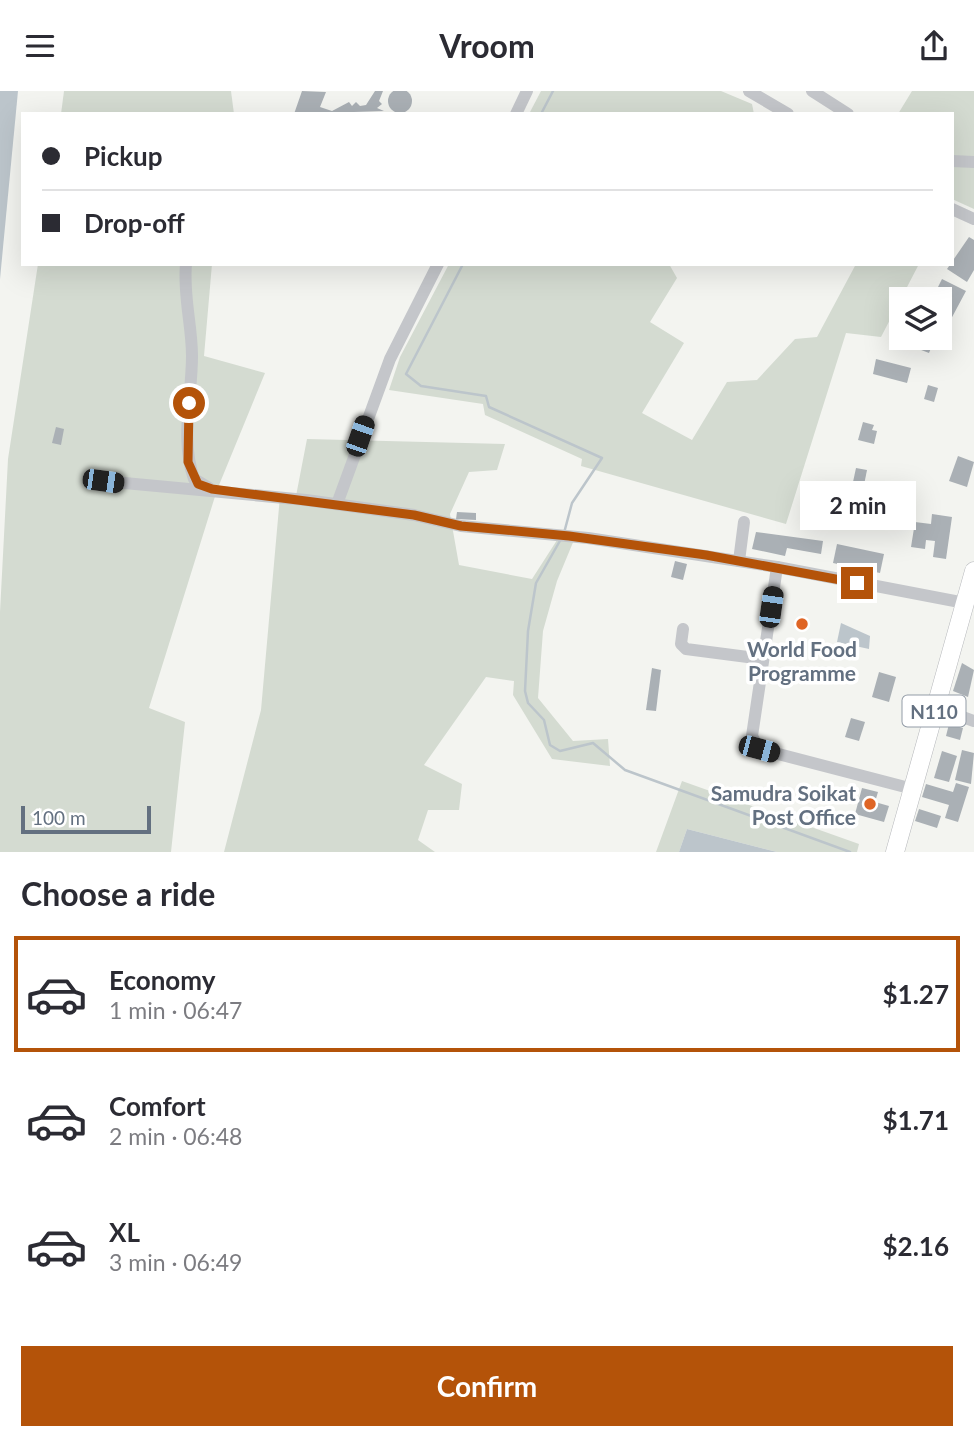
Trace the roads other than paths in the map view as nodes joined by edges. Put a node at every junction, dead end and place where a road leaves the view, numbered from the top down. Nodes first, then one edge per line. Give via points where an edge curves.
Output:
1 (527, 91) edge
2 (749, 91) edge
3 (812, 91) edge
4 (517, 112) edge
5 (786, 112) edge
6 (845, 112) edge
7 (954, 162) edge
8 (974, 162) edge
9 (954, 210) edge
10 (974, 219) edge
11 (186, 266) edge
12 (437, 266) edge
13 (103, 481) dead end
14 (212, 489) junction
15 (337, 504) junction
16 (744, 522) dead end
17 (739, 561) junction
18 (777, 567) junction
19 (974, 571) edge
20 (965, 603) junction
21 (683, 629) dead end
22 (763, 659) junction
23 (935, 707) junction
24 (974, 721) edge
25 (913, 789) junction
26 (895, 852) edge

1 - 4 street
2 - 5 street
3 - 6 street
7 - 8 street
9 - 10 street
11 - 14 street via 192,354 188,462 198,484
12 - 15 street via 390,359
13 - 14 street
14 - 15 street
15 - 17 street via 461,526 588,538
16 - 17 street
17 - 18 street
18 - 20 street
18 - 22 street
19 - 20 highway, N110
20 - 23 highway, N110
21 - 22 street via 681,644 686,649
22 - 25 street via 752,736 759,749
23 - 24 street
23 - 25 highway, N110
25 - 26 highway, N110

